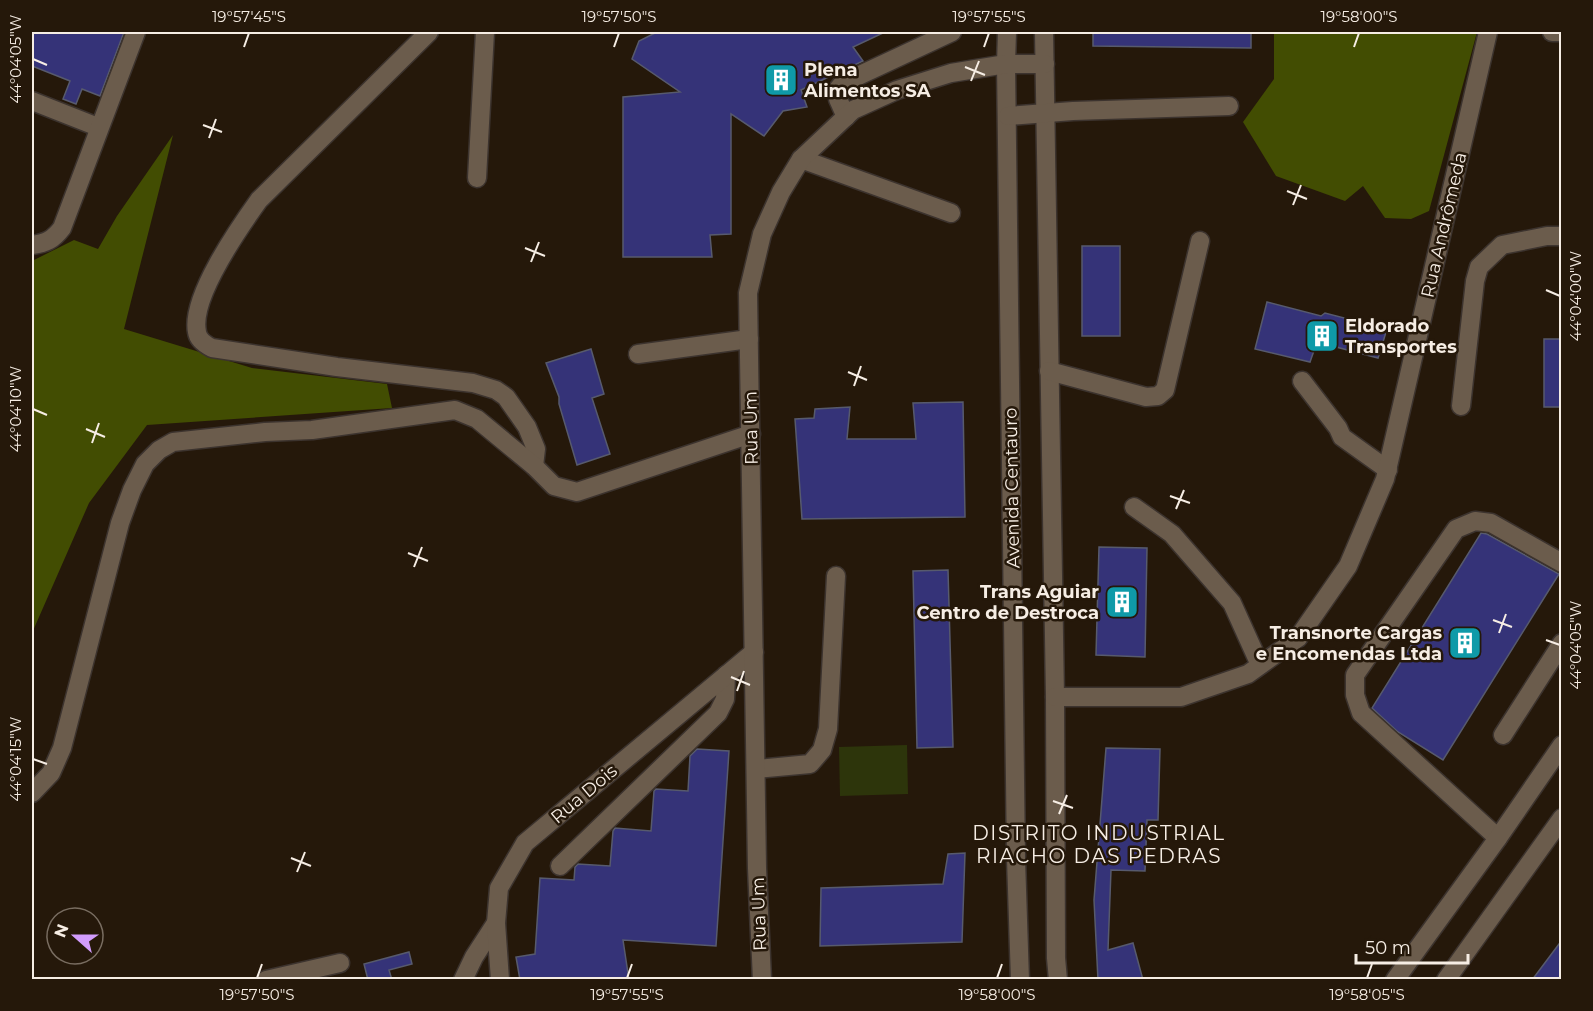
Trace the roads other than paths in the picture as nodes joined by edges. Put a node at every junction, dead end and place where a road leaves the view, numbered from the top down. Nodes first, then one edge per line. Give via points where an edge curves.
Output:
1 (135, 32) edge
2 (429, 32) edge
3 (485, 32) edge
4 (952, 32) edge
5 (1007, 32) edge
6 (1044, 32) edge
7 (1488, 32) edge
8 (1552, 32) edge
9 (1562, 32) edge
10 (1006, 64) junction
11 (1044, 64) junction
12 (32, 101) edge
13 (1229, 106) dead end
14 (1044, 113) junction
15 (1008, 116) junction
16 (846, 117) junction
17 (98, 127) junction
18 (801, 159) junction
19 (477, 178) dead end
20 (951, 213) dead end
21 (1562, 236) edge
22 (1200, 241) dead end
23 (32, 245) edge
24 (749, 339) junction
25 (638, 354) dead end
26 (1049, 371) junction
27 (1302, 381) dead end
28 (1461, 406) dead end
29 (751, 434) junction
30 (534, 466) junction
31 (1388, 470) junction
32 (1134, 507) dead end
33 (1562, 563) edge
34 (836, 576) dead end
35 (1562, 643) edge
36 (754, 652) junction
37 (1260, 665) junction
38 (726, 675) junction
39 (1055, 697) junction
40 (1503, 735) dead end
41 (1562, 745) edge
42 (756, 769) junction
43 (32, 793) edge
44 (1562, 818) edge
45 (1498, 838) junction
46 (560, 866) dead end
47 (496, 923) junction
48 (340, 963) dead end
49 (266, 980) edge
50 (463, 980) edge
51 (500, 980) edge
52 (762, 980) edge
53 (1020, 980) edge
54 (1058, 980) edge
55 (1395, 980) edge
56 (1446, 980) edge

1 - 17 street
2 - 30 street via 259,200 205,286 197,334 212,348 473,383 496,390 506,397 527,427 536,449
3 - 19 street
4 - 16 street via 843,83 838,99
5 - 10 street, Avenida Centauro
6 - 11 street
7 - 31 street, Rua Andrômeda
8 - 9 street
10 - 11 street, Rua Um
10 - 15 street, Avenida Centauro
10 - 16 street, Rua Um via 951,73 897,90
11 - 14 street
12 - 17 street
13 - 14 street
14 - 15 street
14 - 26 street
15 - 53 street, Avenida Centauro
16 - 18 street, Rua Um
17 - 23 street via 62,228 46,243
18 - 20 street
18 - 24 street, Rua Um via 762,234 748,293
21 - 28 street via 1503,245 1479,267
22 - 26 street via 1165,390 1158,396 1146,397
24 - 25 street
24 - 29 street, Rua Um
26 - 39 street
27 - 31 street via 1342,437
29 - 30 street via 577,492 554,486
29 - 36 street, Rua Um
30 - 43 street via 477,419 455,410 312,430 173,442 159,450 145,464 120,523 62,748 51,773
31 - 37 street, Rua Andrômeda via 1348,566 1298,638
32 - 37 street via 1172,534 1232,603
33 - 45 street via 1491,523 1475,521 1456,528 1355,675 1355,695 1361,713
34 - 42 street via 828,729 822,750 810,764
35 - 40 street
36 - 38 street, Rua Dois
36 - 42 street, Rua Um
37 - 39 street, Rua Andrômeda via 1248,674 1181,697
38 - 46 street via 725,699 718,713
38 - 47 street, Rua Dois via 525,843 499,888
39 - 54 street
41 - 45 street
42 - 52 street, Rua Um
44 - 56 street
45 - 55 street
47 - 50 street
47 - 51 street, Rua Dois
48 - 49 street

